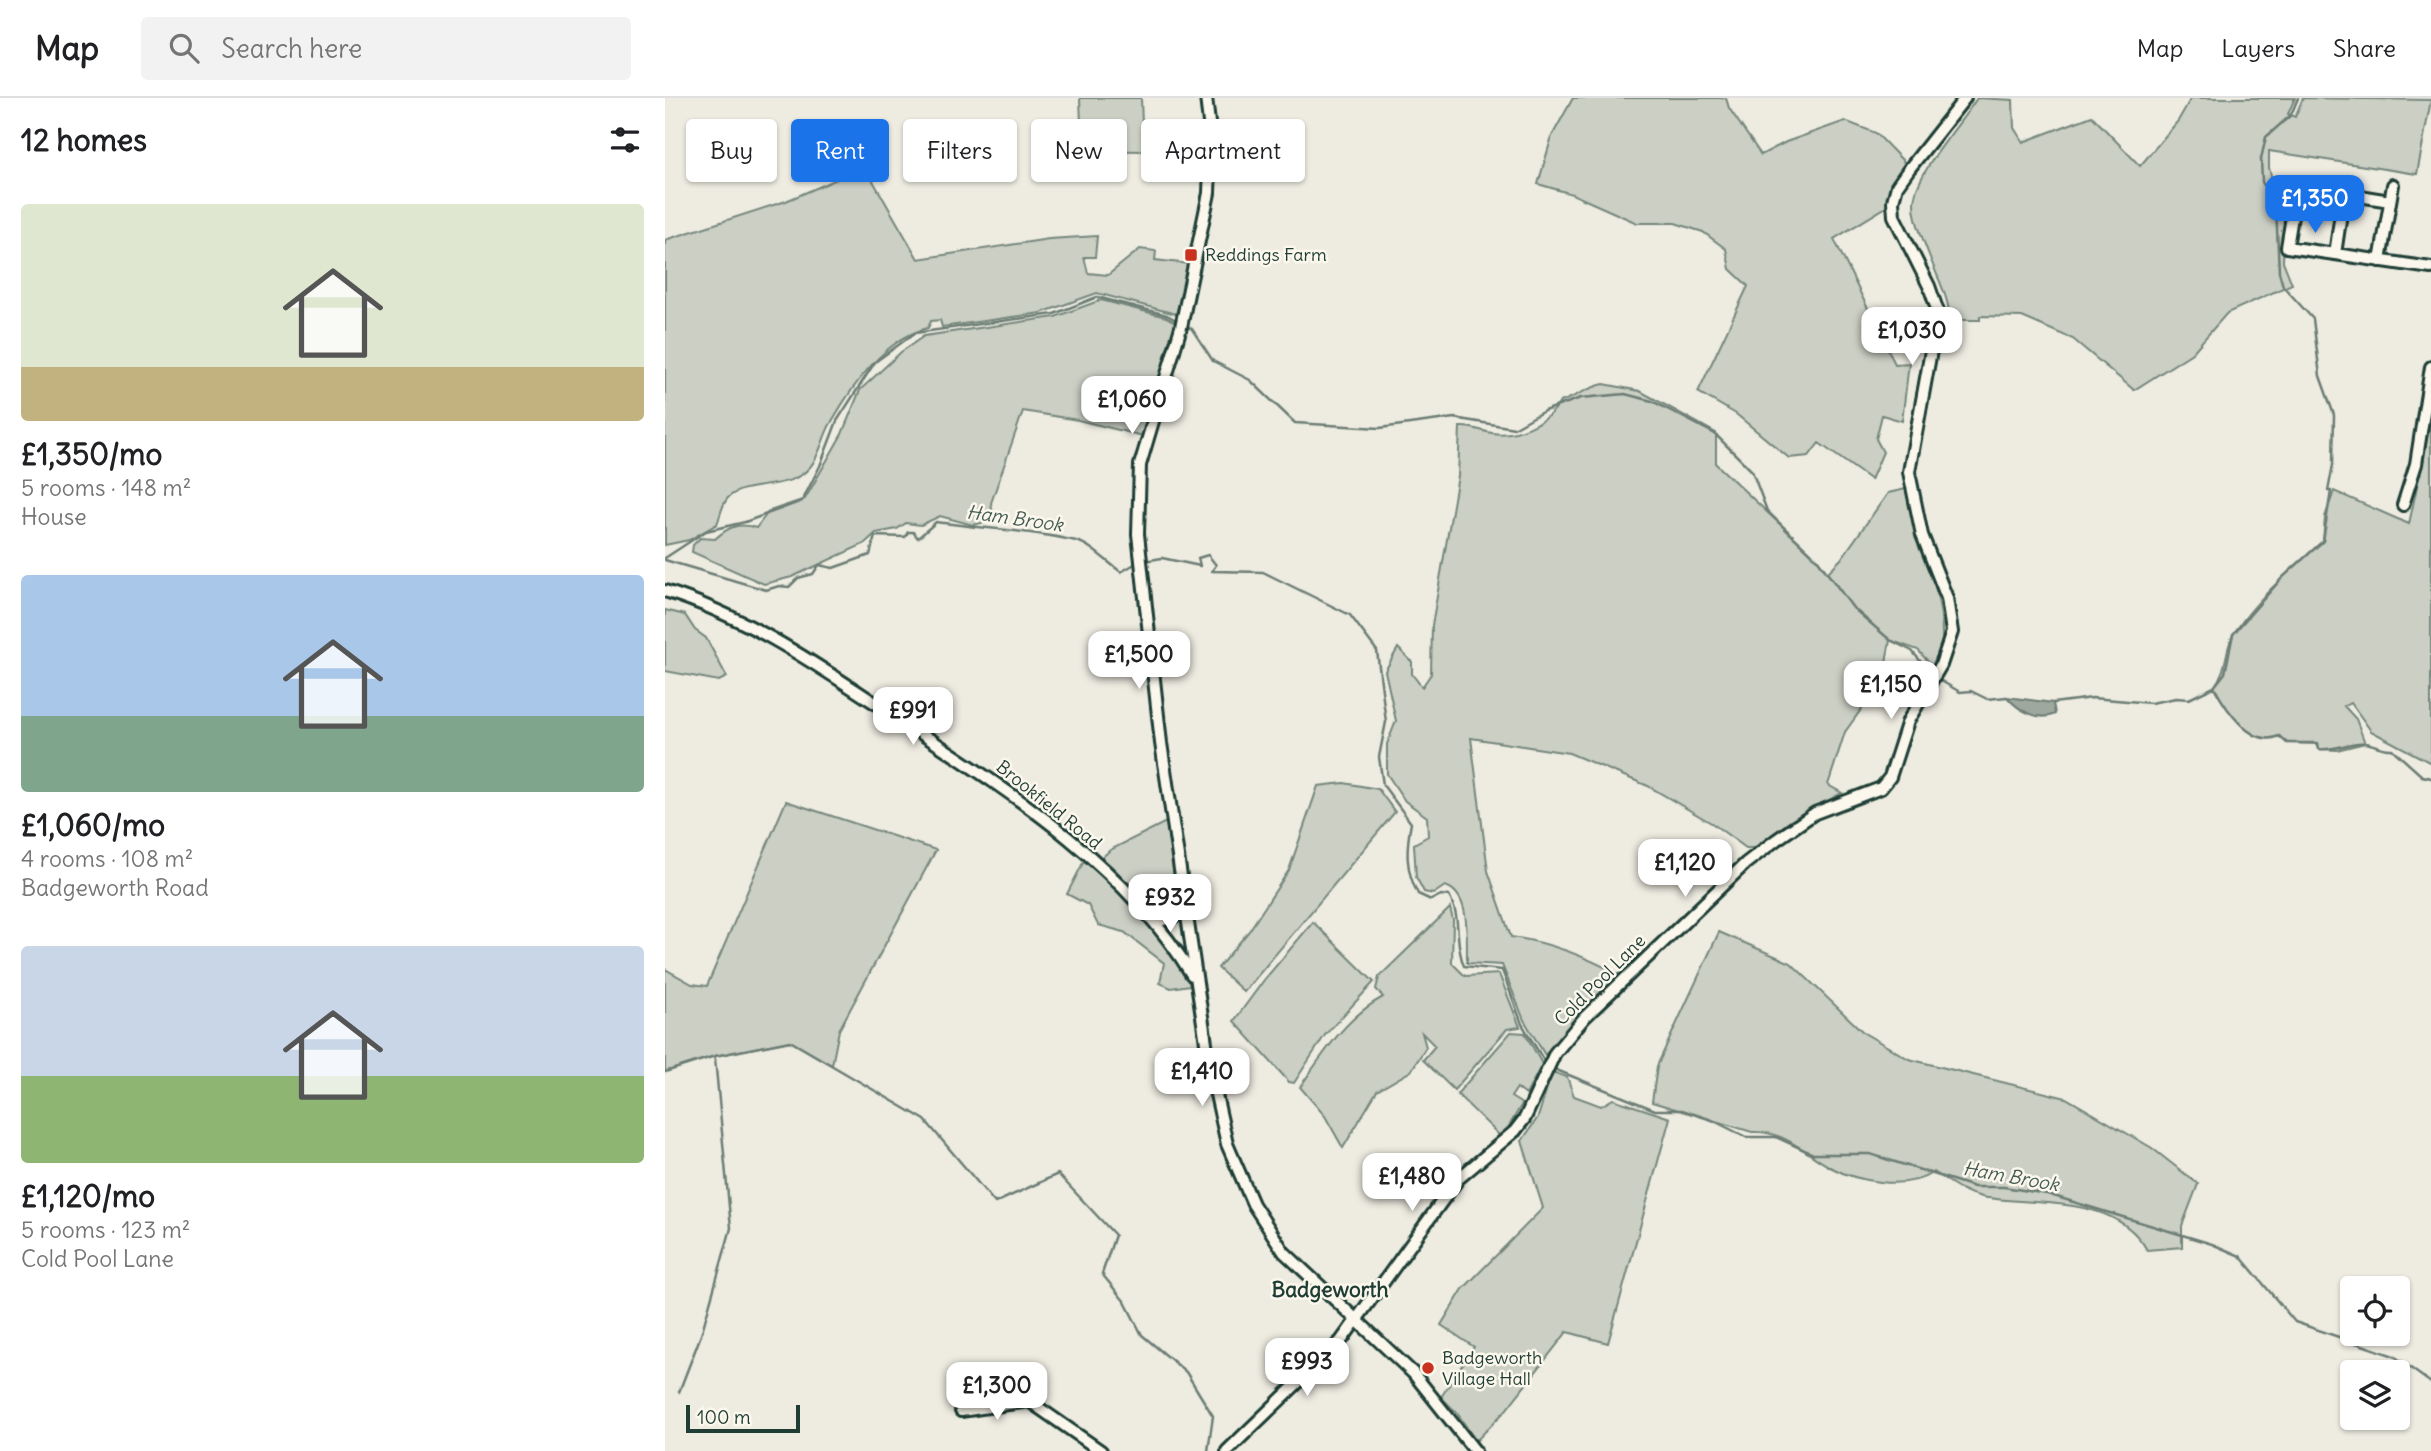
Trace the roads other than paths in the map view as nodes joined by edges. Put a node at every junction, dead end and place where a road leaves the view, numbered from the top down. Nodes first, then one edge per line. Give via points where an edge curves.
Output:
1 (1206, 98) edge
2 (1965, 98) edge
3 (2393, 185) dead end
4 (2344, 193) junction
5 (2390, 201) junction
6 (2335, 254) junction
7 (2380, 261) junction
8 (2431, 268) edge
9 (2431, 367) edge
10 (2403, 505) dead end
11 (665, 591) edge
12 (1186, 912) junction
13 (1150, 917) junction
14 (1190, 938) junction
15 (1174, 945) junction
16 (1196, 981) junction
17 (1357, 1319) junction
18 (961, 1411) dead end
19 (1101, 1451) edge
20 (1227, 1451) edge
21 (1475, 1451) edge

1 - 12 street via 1211,139 1209,193 1181,327 1140,465 1138,534 1161,743
2 - 17 street, Cold Pool Lane via 1909,169 1893,201 1894,216 1938,312 1909,472 1922,535 1947,598 1952,632 1941,665 1907,721 1890,777 1881,788 1815,813 1766,847 1585,1017 1555,1052 1525,1118 1447,1191
3 - 5 street
4 - 5 street
4 - 6 street
4 - 6 street via 2297,186 2287,247
5 - 7 street
6 - 7 street
7 - 8 street
9 - 10 street via 2416,464
11 - 13 street, Brookfield Road via 736,617 777,640 988,777 1075,845
12 - 13 street via 1163,920
12 - 14 street
13 - 15 street, Brookfield Road
14 - 15 street via 1187,946
14 - 16 street
15 - 16 street, Brookfield Road
16 - 17 street via 1227,1144 1253,1204 1284,1252
17 - 20 street via 1341,1341
17 - 21 street via 1413,1373
18 - 19 street via 1030,1401

